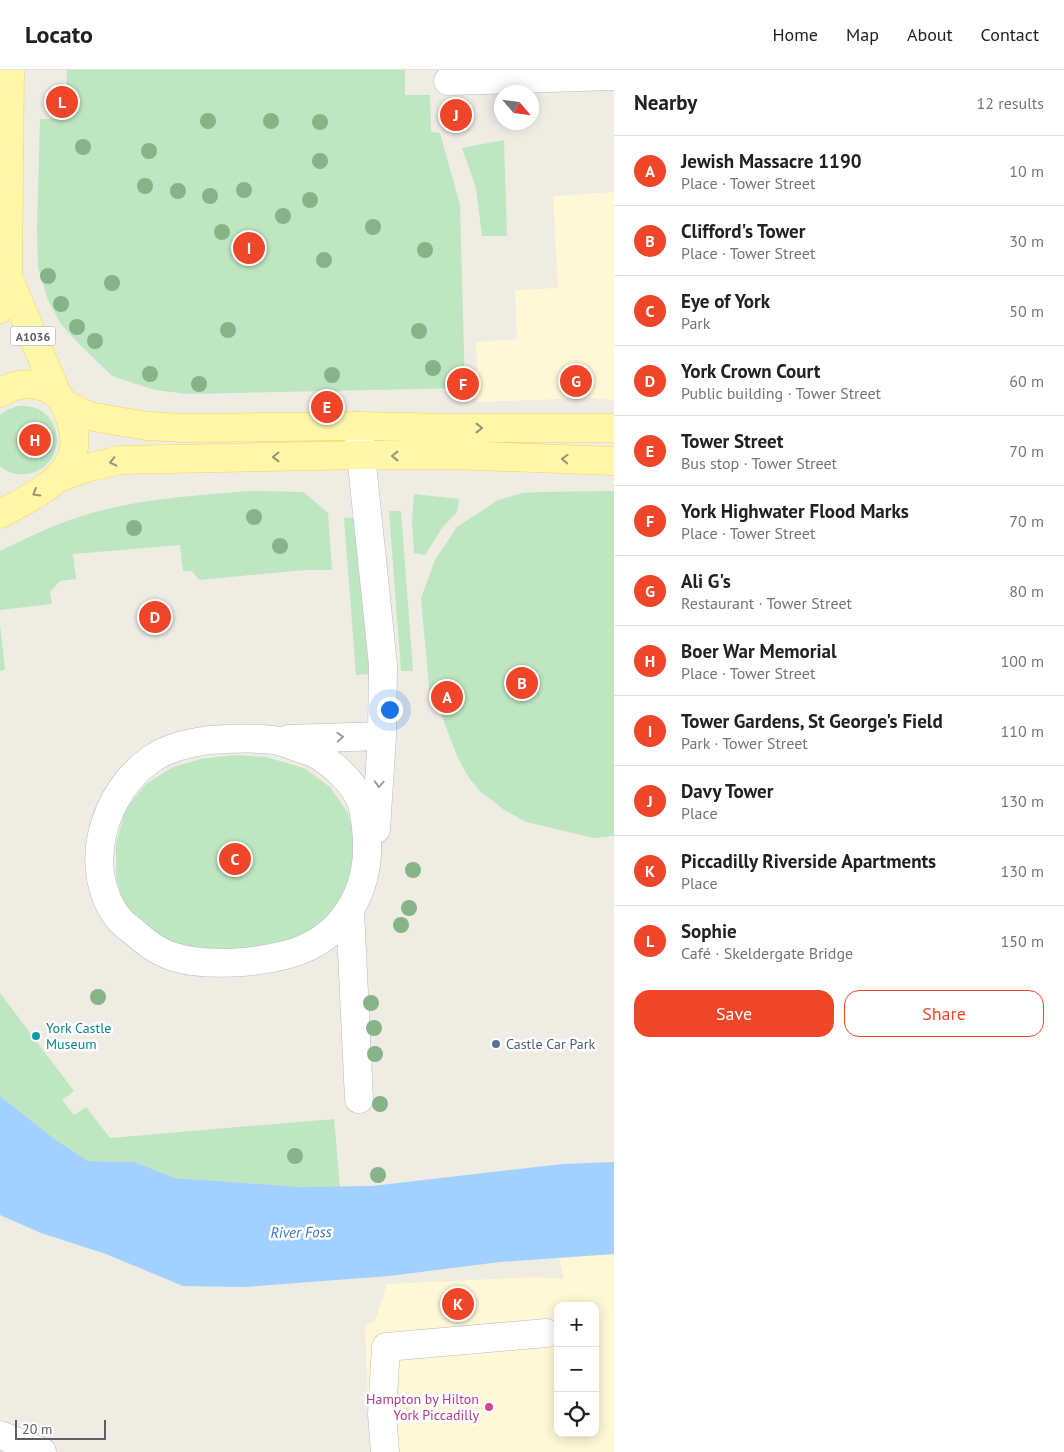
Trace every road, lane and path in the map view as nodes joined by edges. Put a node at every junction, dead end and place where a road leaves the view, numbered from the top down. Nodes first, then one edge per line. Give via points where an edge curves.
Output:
1 (10, 70) edge
2 (614, 76) edge
3 (448, 81) dead end
4 (8, 277) junction
5 (0, 309) edge
6 (0, 393) edge
7 (62, 401) junction
8 (358, 426) junction
9 (614, 428) edge
10 (360, 455) junction
11 (614, 461) edge
12 (58, 478) junction
13 (6, 510) edge
14 (382, 736) junction
15 (274, 740) junction
16 (364, 879) junction
17 (350, 910) junction
18 (359, 1099) dead end
19 (546, 1333) dead end
20 (0, 1435) edge
21 (42, 1452) edge
22 (385, 1452) edge

1 - 4 main road, A1036
2 - 3 street
4 - 5 main road, A1036
4 - 7 main road, A1036
6 - 7 main road via 7,388 34,384 50,390
7 - 8 main road via 89,416 147,426
7 - 12 main road, A1036 via 74,433 74,452
8 -> 9 main road
8 - 10 street
11 -> 10 main road
10 -> 12 main road via 120,460
10 - 14 street via 383,665
12 -> 13 main road, A1036
15 -> 14 street
14 -> 16 street via 376,829
15 - 16 street via 314,753 344,775 360,798 368,842
15 - 17 street via 209,740 182,745 153,758 132,777 110,808 102,836 99,867 106,895 119,919 144,942 173,957 204,962 274,958 304,950 330,934
16 - 17 street
17 - 18 street
19 - 22 street via 386,1347 382,1414
20 - 21 street

